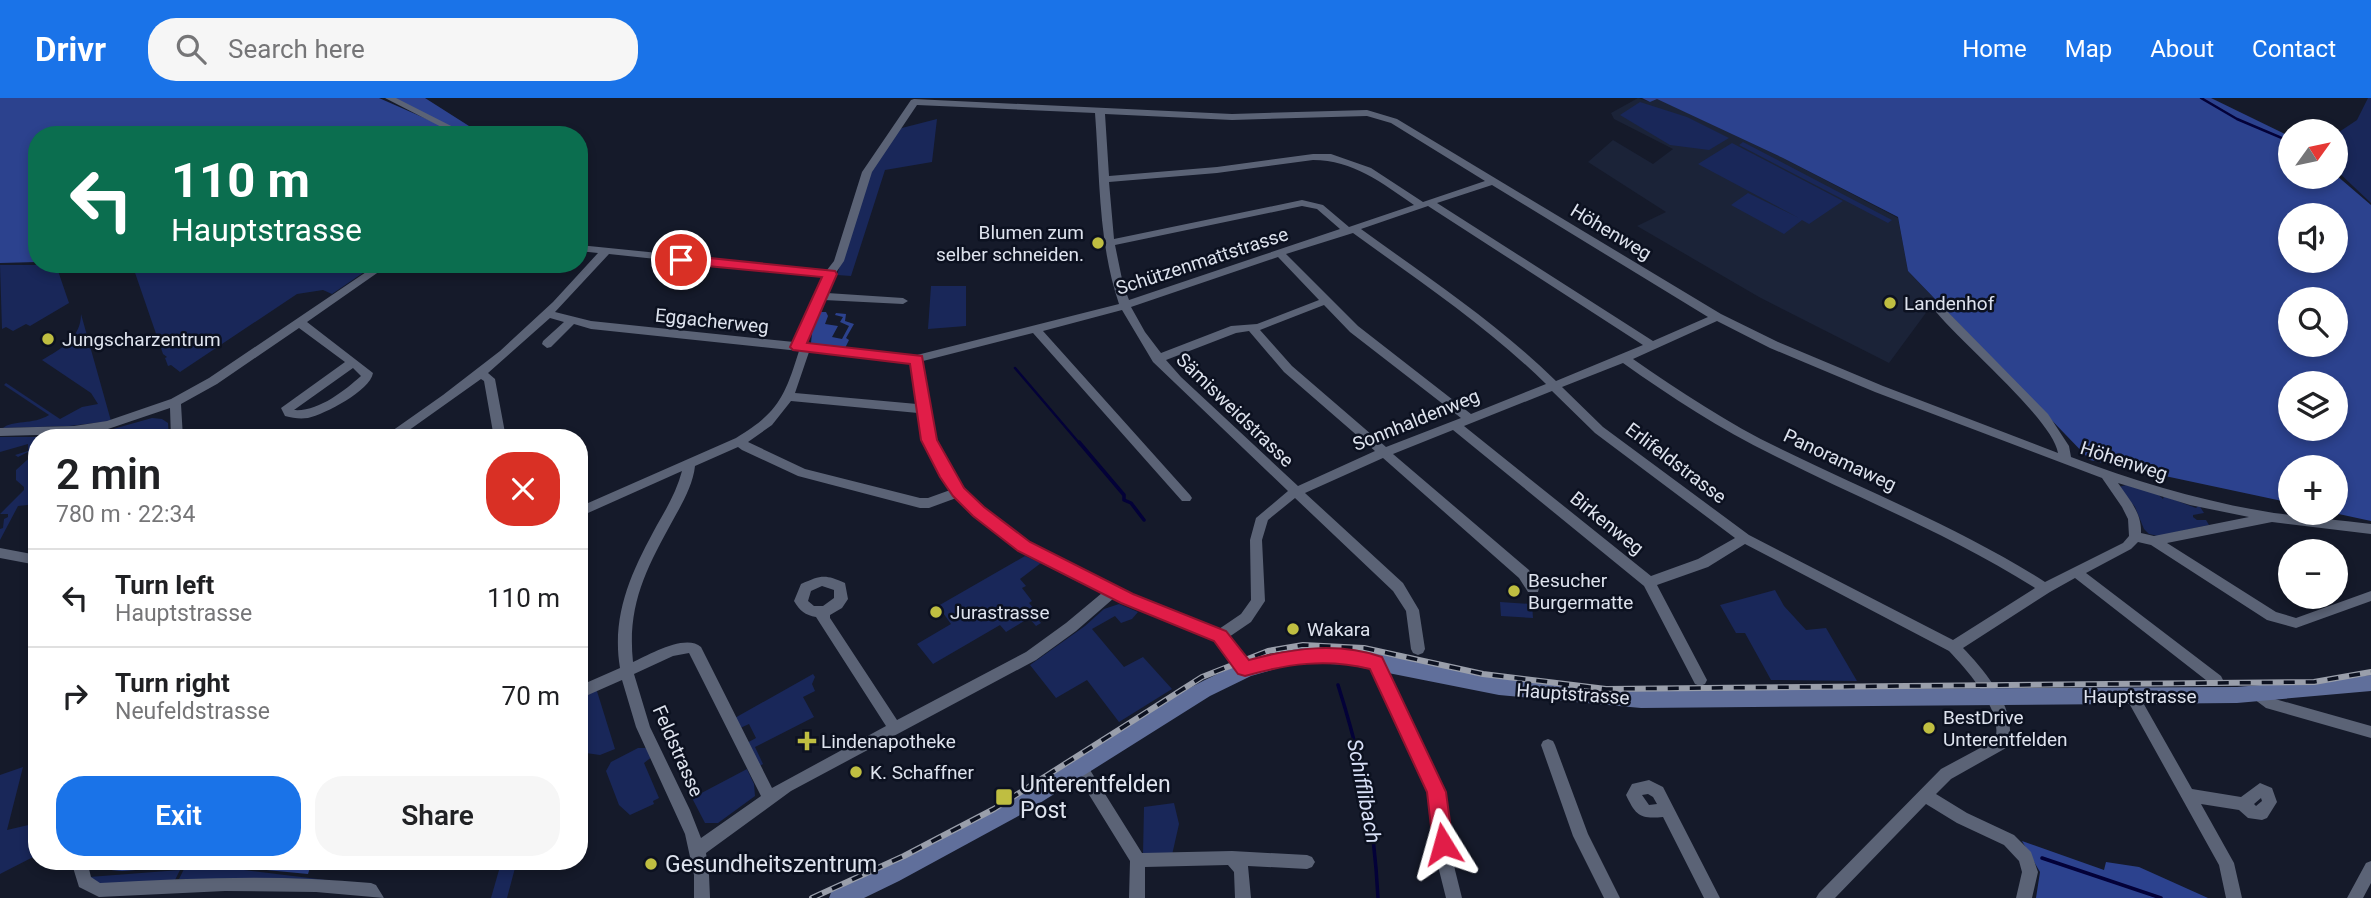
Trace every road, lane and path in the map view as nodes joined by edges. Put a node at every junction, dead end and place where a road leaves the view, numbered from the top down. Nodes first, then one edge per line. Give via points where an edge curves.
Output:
1 (389, 98) edge
2 (1100, 113) junction
3 (447, 126) edge
4 (1106, 179) junction
5 (1494, 181) junction
6 (1427, 205) junction
7 (1352, 231) junction
8 (1110, 243) junction
9 (588, 249) edge
10 (605, 252) junction
11 (1280, 254) junction
12 (588, 272) edge
13 (372, 273) edge
14 (587, 273) edge
15 (830, 274) junction
16 (820, 296) junction
17 (903, 300) dead end
18 (1325, 301) junction
19 (1125, 305) junction
20 (1938, 308) dead end
21 (548, 314) junction
22 (1717, 317) junction
23 (571, 321) junction
24 (299, 322) junction
25 (1252, 328) junction
26 (1035, 329) junction
27 (547, 344) dead end
28 (1651, 345) junction
29 (801, 347) junction
30 (1624, 358) junction
31 (917, 359) junction
32 (1157, 359) junction
33 (353, 362) junction
34 (481, 373) junction
35 (1553, 385) junction
36 (790, 397) junction
37 (175, 402) junction
38 (924, 409) junction
39 (1470, 419) junction
40 (1455, 425) junction
41 (81, 429) edge
42 (176, 429) edge
43 (401, 429) edge
44 (498, 429) edge
45 (28, 431) edge
46 (0, 432) edge
47 (740, 441) junction
48 (1383, 453) junction
49 (2065, 460) junction
50 (689, 464) junction
51 (2106, 475) junction
52 (959, 492) junction
53 (1295, 492) junction
54 (1186, 498) dead end
55 (588, 508) edge
56 (2272, 517) junction
57 (2371, 529) edge
58 (2135, 537) junction
59 (1745, 538) junction
60 (2154, 541) junction
61 (0, 553) edge
62 (28, 558) edge
63 (2075, 571) junction
64 (1649, 582) junction
65 (1533, 588) dead end
66 (2045, 588) junction
67 (1113, 591) junction
68 (2371, 596) edge
69 (823, 612) dead end
70 (1220, 636) junction
71 (1954, 647) junction
72 (1418, 649) dead end
73 (1376, 663) junction
74 (1245, 669) junction
75 (626, 670) junction
76 (1700, 680) dead end
77 (2216, 680) dead end
78 (2371, 683) edge
79 (588, 689) edge
80 (2259, 695) junction
81 (1990, 696) junction
82 (2132, 696) junction
83 (895, 728) junction
84 (2371, 732) edge
85 (1548, 745) dead end
86 (1080, 767) junction
87 (1925, 795) junction
88 (2188, 795) junction
89 (769, 797) junction
90 (2243, 804) dead end
91 (1667, 810) dead end
92 (699, 849) junction
93 (1232, 858) junction
94 (1138, 860) junction
95 (1307, 862) dead end
96 (2371, 868) edge
97 (81, 870) edge
98 (376, 898) edge
99 (702, 898) edge
100 (840, 898) edge
101 (1137, 898) edge
102 (1243, 898) edge
103 (1454, 898) edge
104 (1612, 898) edge
105 (1712, 898) edge
106 (1824, 898) edge
107 (2024, 898) edge
108 (2234, 898) edge
109 (2355, 898) edge

1 - 3 street
2 - 4 street, Sämisweidstrasse
2 - 5 street, Höhenweg via 1254,118 1377,114
2 - 15 street, Höhenweg via 914,102 867,172 839,261
4 - 6 street via 1331,157 1368,170
4 - 8 street, Sämisweidstrasse
5 - 6 street, Schützenmattstrasse
5 - 22 street, Höhenweg
6 - 7 street, Schützenmattstrasse
6 - 28 street
7 - 8 street, Erlifeldstrasse via 1320,207 1302,203
7 - 11 street, Schützenmattstrasse
7 - 35 street, Erlifeldstrasse via 1486,325
8 - 19 street, Sämisweidstrasse
9 - 10 street
10 - 12 street
10 - 15 street
11 - 18 street
11 - 19 street, Schützenmattstrasse
13 - 24 street
14 - 21 street
15 - 16 street
16 - 17 street
16 - 29 street
18 - 25 street
18 - 39 street
19 - 26 street, Schützenmattstrasse
19 - 32 street, Sämisweidstrasse
20 - 49 street via 2044,417 2063,446
21 - 23 street, Eggacherweg
21 - 34 street
22 - 28 street, Sonnhaldenweg
22 - 49 street, Höhenweg via 1832,370
23 - 27 street
23 - 29 street, Eggacherweg
24 - 33 street
24 - 37 street
25 - 32 street via 1235,329
25 - 48 street via 1288,369
26 - 31 street, Schützenmattstrasse
26 - 54 street
28 - 30 street, Sonnhaldenweg
29 - 31 street, Eggacherweg
29 - 36 street
30 - 35 street, Sonnhaldenweg
30 - 66 street, Panoramaweg via 1728,426 1979,547
31 - 38 street
32 - 53 street, Sämisweidstrasse
33 - 33 street via 367,373 359,385 314,412 302,416 289,413 287,408
34 - 43 street
34 - 44 street via 489,379
35 - 39 street, Sonnhaldenweg
35 - 59 street, Erlifeldstrasse via 1599,430
36 - 38 street
36 - 47 street via 762,429
37 - 41 street via 108,425
37 - 42 street
38 - 52 street via 929,440
39 - 40 street, Sonnhaldenweg
40 - 48 street, Sonnhaldenweg
40 - 64 street, Birkenweg
45 - 46 street
47 - 50 street
47 - 52 street via 802,473 854,488 920,503
48 - 53 street, Sonnhaldenweg
48 - 65 street via 1524,574
49 - 51 street, Höhenweg
50 - 55 street
50 - 75 street, Feldstrasse via 691,470 638,574 625,615
51 - 56 street, Höhenweg via 2190,500
51 - 58 street via 2130,508 2137,528
52 - 67 street via 1024,547
53 - 70 street, Sonnhaldenweg via 1262,518 1256,540 1258,601 1246,618
53 - 72 street, Sämisweidstrasse via 1401,591 1414,617
56 - 57 street
56 - 60 street
58 - 60 street
58 - 63 street via 2127,546
59 - 64 street via 1703,563
59 - 71 street, Erlifeldstrasse
60 - 68 street via 2272,616 2296,623
61 - 62 street
63 - 66 street
63 - 77 street
64 - 76 street, Birkenweg
66 - 71 street
67 - 70 street
67 - 83 street via 1031,656
69 - 83 street via 823,619
70 - 74 street
71 - 81 street, Erlifeldstrasse via 1979,675
73 - 74 main road, Hauptstrasse via 1311,655
73 - 81 main road, Hauptstrasse via 1549,695 1696,700
73 - 103 street via 1436,792
74 - 86 main road, Hauptstrasse
75 - 79 street
75 - 89 street via 692,647
75 - 92 street, Feldstrasse via 647,738
78 - 80 main road, Hauptstrasse
80 - 82 main road, Hauptstrasse
80 - 84 street via 2271,704
81 - 82 main road, Hauptstrasse
81 - 87 street, Erlifeldstrasse via 2005,724 2001,744 1946,774
82 - 88 street
83 - 89 street
85 - 104 street via 1581,836
86 - 94 street
86 - 100 main road, Hauptstrasse via 959,840
87 - 106 street
87 - 107 street via 2009,841 2026,857 2030,872
88 - 90 street
88 - 108 street via 2226,863
89 - 92 street
91 - 105 street
92 - 99 street, Feldstrasse
93 - 94 street
93 - 95 street
93 - 102 street via 1242,870
94 - 101 street
96 - 109 street
97 - 98 street via 88,887 99,890 187,884 316,885 371,890

